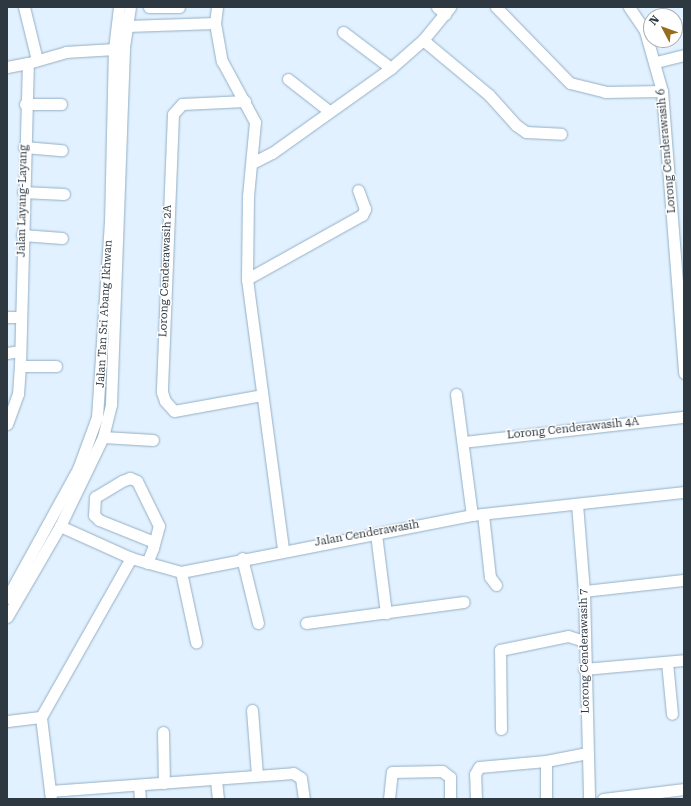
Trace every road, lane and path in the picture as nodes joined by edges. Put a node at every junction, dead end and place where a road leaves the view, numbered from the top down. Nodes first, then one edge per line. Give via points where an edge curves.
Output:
1 (24, 7) edge
2 (119, 7) edge
3 (130, 7) edge
4 (149, 7) edge
5 (179, 7) edge
6 (217, 7) edge
7 (496, 7) edge
8 (630, 7) edge
9 (444, 9) edge
10 (215, 23) junction
11 (127, 26) junction
12 (343, 32) dead end
13 (423, 40) junction
14 (114, 49) junction
15 (684, 55) edge
16 (32, 61) junction
17 (656, 62) junction
18 (7, 67) edge
19 (391, 68) junction
20 (288, 79) dead end
21 (662, 91) junction
22 (245, 101) junction
23 (25, 104) junction
24 (61, 104) dead end
25 (329, 111) junction
26 (561, 134) dead end
27 (24, 147) junction
28 (62, 150) dead end
29 (252, 164) junction
30 (358, 190) dead end
31 (23, 192) junction
32 (64, 194) dead end
33 (22, 235) junction
34 (62, 238) dead end
35 (680, 257) edge
36 (247, 279) junction
37 (682, 287) edge
38 (7, 317) edge
39 (19, 317) junction
40 (20, 352) junction
41 (7, 353) edge
42 (20, 366) junction
43 (56, 366) dead end
44 (684, 373) edge
45 (456, 394) dead end
46 (262, 395) junction
47 (684, 417) edge
48 (7, 422) edge
49 (103, 437) junction
50 (153, 440) dead end
51 (462, 442) junction
52 (684, 492) edge
53 (577, 504) junction
54 (483, 514) junction
55 (472, 515) junction
56 (60, 526) junction
57 (376, 534) junction
58 (154, 542) junction
59 (283, 550) junction
60 (131, 558) junction
61 (242, 558) junction
62 (147, 562) junction
63 (180, 572) junction
64 (684, 580) edge
65 (496, 585) dead end
66 (584, 591) junction
67 (7, 598) edge
68 (464, 602) dead end
69 (386, 612) junction
70 (7, 617) edge
71 (258, 623) dead end
72 (306, 623) dead end
73 (584, 641) junction
74 (196, 642) dead end
75 (684, 660) edge
76 (668, 662) junction
77 (584, 669) junction
78 (252, 710) dead end
79 (672, 714) dead end
80 (42, 717) junction
81 (7, 721) edge
82 (501, 729) dead end
83 (163, 732) dead end
84 (587, 753) junction
85 (546, 761) junction
86 (257, 775) junction
87 (216, 780) junction
88 (164, 783) junction
89 (139, 786) junction
90 (683, 792) edge
91 (51, 795) edge
92 (140, 799) edge
93 (218, 799) edge
94 (303, 799) edge
95 (389, 799) edge
96 (450, 799) edge
97 (476, 799) edge
98 (546, 799) edge
99 (589, 799) edge
100 (603, 799) edge

1 - 16 street, Jalan Layang-Layang
2 - 14 street, Jalan Tan Sri Abang Ikhwan
3 - 11 street, Jalan Tan Sri Abang Ikhwan
4 - 5 street
6 - 10 street
7 - 21 street via 570,83 605,92
8 - 17 street, Lorong Cenderawasih 6 via 645,31
9 - 13 street
10 - 11 street
10 - 22 street via 222,61
11 - 49 street, Jalan Tan Sri Abang Ikhwan via 111,404
12 - 19 street
13 - 19 street
13 - 26 street via 490,95 516,125 526,132
14 - 16 street via 66,52
14 - 67 street, Jalan Tan Sri Abang Ikhwan via 110,223 98,418 78,469
15 - 17 street
16 - 18 street
16 - 23 street, Jalan Layang-Layang
17 - 21 street, Lorong Cenderawasih 6
19 - 25 street
20 - 25 street
21 - 35 street, Lorong Cenderawasih 6
22 - 29 street via 255,122
22 - 46 street, Lorong Cenderawasih 2A via 182,104 173,114 162,392 165,401 174,411
23 - 24 street
23 - 27 street, Jalan Layang-Layang
25 - 29 street
27 - 28 street
27 - 31 street, Jalan Layang-Layang
29 - 36 street via 248,196
30 - 36 street via 365,209 362,215
31 - 32 street
31 - 33 street, Jalan Layang-Layang
33 - 34 street
33 - 39 street, Jalan Layang-Layang
35 - 37 street, Lorong Cenderawasih 6
36 - 46 street
37 - 44 street, Lorong Cenderawasih 6
38 - 39 street
39 - 40 street, Jalan Layang-Layang
40 - 41 street
40 - 42 street, Jalan Layang-Layang
42 - 43 street
42 - 48 street, Jalan Layang-Layang via 18,394
45 - 51 street
46 - 59 street
47 - 51 street, Lorong Cenderawasih 4A
49 - 50 street
49 - 56 street, Jalan Tan Sri Abang Ikhwan
51 - 55 street
52 - 53 street, Jalan Cenderawasih
53 - 54 street, Jalan Cenderawasih
53 - 66 street, Lorong Cenderawasih 7
54 - 55 street, Jalan Cenderawasih
54 - 65 street via 490,577
55 - 57 street, Jalan Cenderawasih
56 - 60 street, Jalan Cenderawasih
56 - 70 street
57 - 59 street, Jalan Cenderawasih
57 - 69 street
58 - 58 street via 159,526 137,481 130,478 122,481 95,497 94,515 99,520
58 - 62 street
59 - 61 street, Jalan Cenderawasih
60 - 62 street, Jalan Cenderawasih
60 - 80 street
61 - 63 street, Jalan Cenderawasih
61 - 71 street
62 - 63 street, Jalan Cenderawasih
63 - 74 street
64 - 66 street
66 - 73 street, Lorong Cenderawasih 7
68 - 69 street
69 - 72 street
73 - 77 street, Lorong Cenderawasih 7
73 - 82 street via 568,636 500,650
75 - 76 street
76 - 77 street
76 - 79 street
77 - 84 street, Lorong Cenderawasih 7
78 - 86 street
80 - 81 street
80 - 91 street
83 - 88 street
84 - 85 street
84 - 99 street, Lorong Cenderawasih 7
85 - 97 street via 480,767 475,774
85 - 98 street
86 - 87 street
86 - 94 street via 298,774
87 - 88 street
87 - 93 street
88 - 89 street
89 - 91 street
89 - 92 street
90 - 100 street
95 - 96 street via 392,772 435,771 447,772

